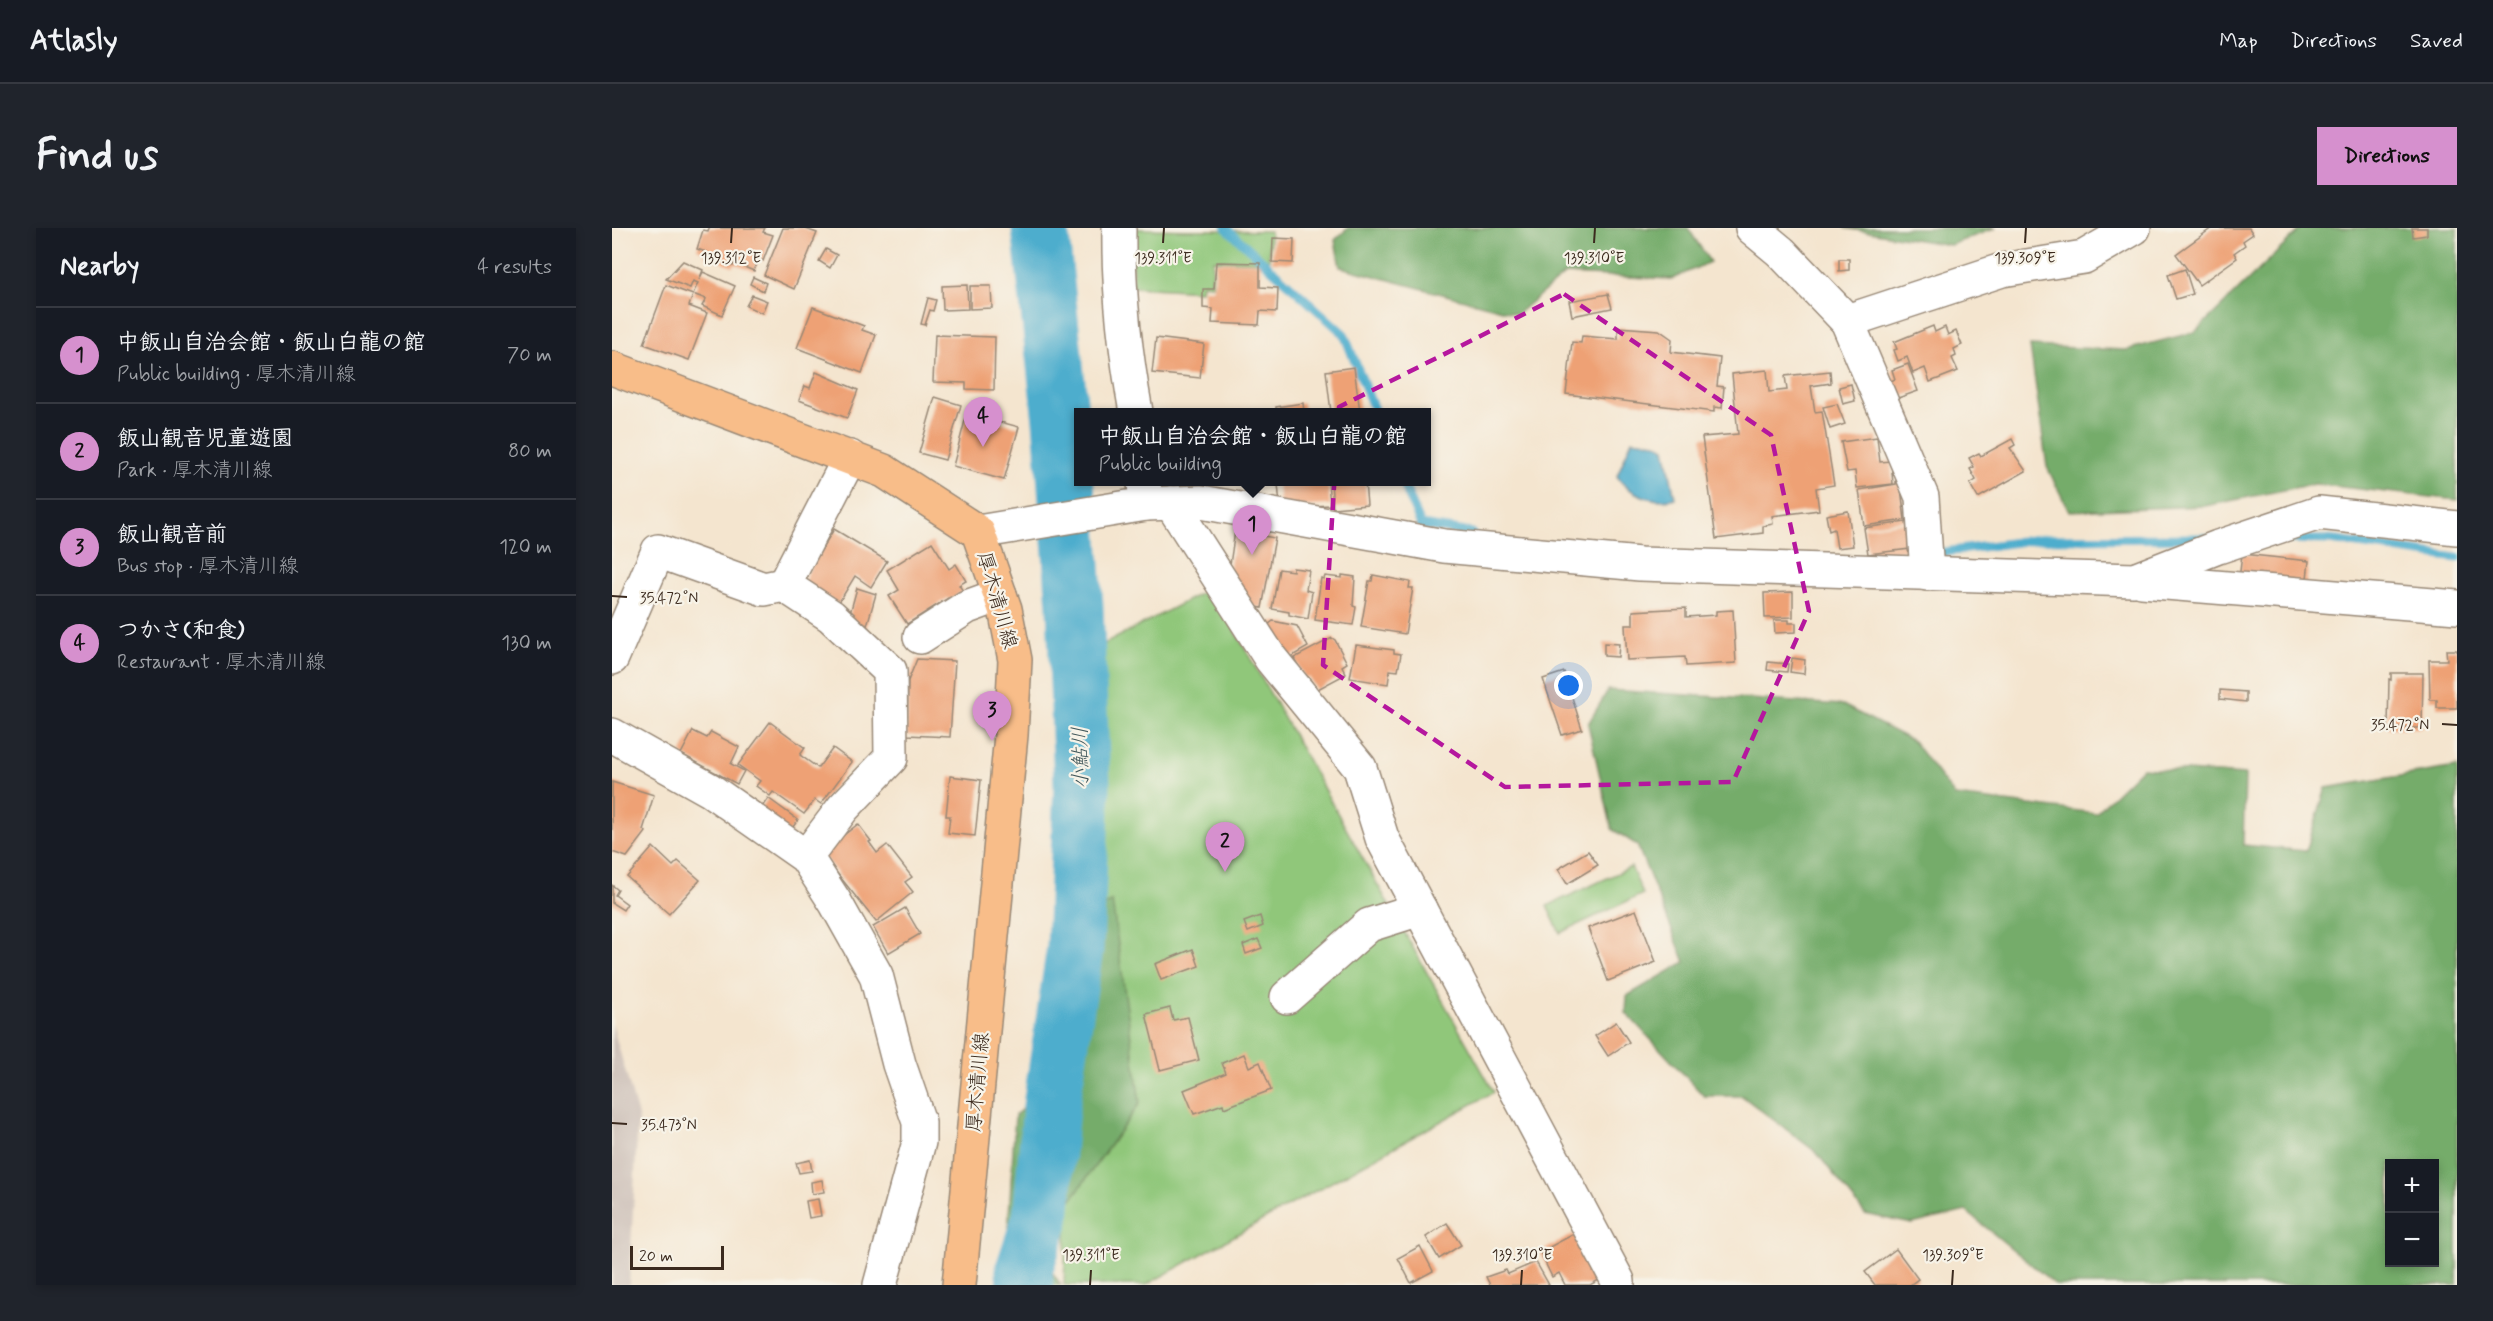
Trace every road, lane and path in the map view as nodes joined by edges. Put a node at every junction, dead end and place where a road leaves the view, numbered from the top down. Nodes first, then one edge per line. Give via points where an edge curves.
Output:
1 (1119, 228) edge
2 (1752, 228) edge
3 (2134, 228) edge
4 (1847, 321) junction
5 (612, 368) edge
6 (1135, 408) edge
7 (850, 458) junction
8 (1146, 499) edge
9 (2457, 528) edge
10 (978, 532) junction
11 (1927, 574) junction
12 (2134, 580) junction
13 (784, 585) junction
14 (1000, 595) junction
15 (2457, 607) edge
16 (920, 637) dead end
17 (612, 658) edge
18 (612, 735) edge
19 (806, 857) junction
20 (1420, 909) junction
21 (1287, 997) dead end
22 (880, 1285) edge
23 (959, 1285) edge
24 (1618, 1285) edge

1 - 6 street via 1119,278
2 - 4 street via 1781,252
3 - 4 street via 2084,257 2002,270
4 - 11 street via 1922,497
5 - 7 main road, 厚木清川線
7 - 10 main road, 厚木清川線 via 884,471
7 - 13 street
8 - 10 street
8 - 11 street via 1201,502 1444,546 1640,564
8 - 20 street via 1360,768 1382,838
9 - 12 street via 2319,513
10 - 14 main road, 厚木清川線
11 - 12 street
12 - 15 street
13 - 17 street via 764,589 658,550
13 - 19 street via 831,616 890,671 891,758 843,808
14 - 16 street via 967,607
14 - 23 main road, 厚木清川線 via 1015,660 1011,735
18 - 19 street via 710,790
19 - 22 street via 876,975 919,1122 919,1142
20 - 21 street via 1369,925
20 - 24 street

